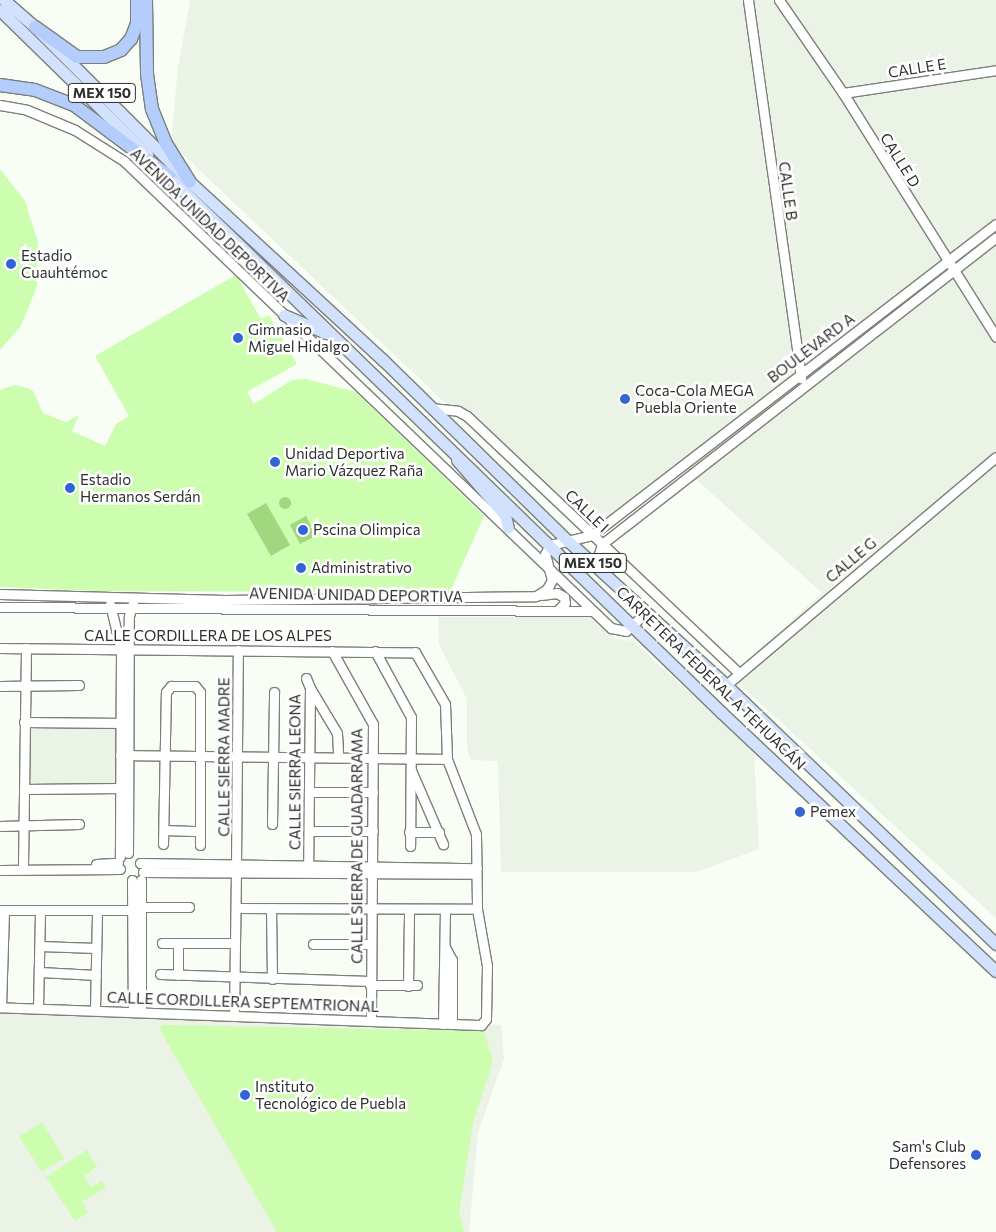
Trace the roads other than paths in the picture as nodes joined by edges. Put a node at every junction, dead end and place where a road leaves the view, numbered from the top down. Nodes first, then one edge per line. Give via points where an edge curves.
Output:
1 (137, 0) edge
2 (146, 0) edge
3 (748, 0) edge
4 (779, 0) edge
5 (5, 8) edge
6 (35, 27) junction
7 (996, 70) edge
8 (0, 85) edge
9 (842, 93) junction
10 (0, 98) edge
11 (0, 105) edge
12 (27, 110) junction
13 (169, 176) junction
14 (190, 182) junction
15 (996, 224) edge
16 (996, 237) edge
17 (948, 262) junction
18 (954, 271) junction
19 (284, 315) junction
20 (335, 336) junction
21 (996, 336) edge
22 (799, 374) junction
23 (803, 385) junction
24 (431, 408) junction
25 (443, 440) junction
26 (996, 457) edge
27 (691, 460) junction
28 (697, 469) junction
29 (508, 528) junction
30 (592, 535) junction
31 (568, 541) junction
32 (602, 544) junction
33 (550, 545) junction
34 (595, 566) junction
35 (551, 568) junction
36 (0, 594) edge
37 (536, 596) junction
38 (105, 598) junction
39 (136, 599) junction
40 (307, 604) junction
41 (351, 604) junction
42 (0, 607) edge
43 (557, 611) junction
44 (591, 611) junction
45 (113, 612) junction
46 (131, 612) junction
47 (645, 612) junction
48 (634, 626) junction
49 (0, 648) edge
50 (26, 648) junction
51 (125, 650) junction
52 (238, 650) junction
53 (375, 650) junction
54 (332, 651) junction
55 (738, 672) junction
56 (306, 678) dead end
57 (79, 685) dead end
58 (726, 685) junction
59 (0, 686) edge
60 (25, 686) junction
61 (310, 688) junction
62 (274, 692) dead end
63 (24, 722) junction
64 (124, 723) junction
65 (124, 755) junction
66 (165, 755) junction
67 (238, 755) junction
68 (273, 755) junction
69 (309, 755) junction
70 (338, 755) junction
71 (201, 756) junction
72 (374, 756) junction
73 (447, 759) junction
74 (409, 761) junction
75 (120, 788) junction
76 (24, 789) junction
77 (310, 792) junction
78 (373, 792) junction
79 (24, 824) junction
80 (79, 824) dead end
81 (272, 824) dead end
82 (0, 826) edge
83 (164, 830) junction
84 (200, 831) junction
85 (308, 831) junction
86 (373, 831) junction
87 (409, 832) junction
88 (439, 832) junction
89 (163, 844) dead end
90 (443, 844) dead end
91 (200, 845) dead end
92 (410, 846) dead end
93 (122, 861) junction
94 (0, 865) edge
95 (23, 865) junction
96 (308, 866) junction
97 (236, 868) junction
98 (0, 870) edge
99 (372, 871) junction
100 (477, 871) junction
101 (139, 874) junction
102 (189, 907) dead end
103 (236, 908) junction
104 (272, 908) junction
105 (138, 909) junction
106 (371, 909) junction
107 (444, 909) junction
108 (477, 909) junction
109 (2, 910) edge
110 (97, 910) junction
111 (409, 910) junction
112 (40, 911) junction
113 (162, 943) dead end
114 (178, 943) junction
115 (235, 943) junction
116 (313, 944) dead end
117 (371, 944) junction
118 (996, 944) edge
119 (40, 946) junction
120 (96, 948) junction
121 (996, 971) edge
122 (40, 972) junction
123 (160, 974) dead end
124 (96, 975) junction
125 (178, 975) junction
126 (234, 978) junction
127 (272, 979) junction
128 (370, 983) junction
129 (1, 1007) edge
130 (38, 1008) junction
131 (95, 1009) junction
132 (137, 1011) junction
133 (234, 1016) junction
134 (371, 1021) junction
135 (448, 1024) junction

1 - 6 highway via 137,23 131,39 121,50 104,57 77,57
2 - 14 highway via 147,74 152,109 165,142
3 - 22 street, CALLE B
4 - 9 street, CALLE D
5 - 6 main road, MEX 150
5 - 13 main road, MEX 150
6 - 14 main road, MEX 150
7 - 9 street, CALLE E
8 - 13 highway via 36,90 74,105
9 - 17 street, CALLE D
10 - 12 street
11 - 12 street, AVENIDA UNIDAD DEPORTIVA
12 - 19 street, AVENIDA UNIDAD DEPORTIVA via 75,130 119,157
13 - 20 main road, CARRETERA FEDERAL A TEHUACÁN / MEX 150
14 - 24 main road, CARRETERA FEDERAL A TEHUACÁN / MEX 150
15 - 17 street, BOULEVARD A
16 - 18 street, BOULEVARD A
17 - 18 street, CALLE D
17 - 22 street, BOULEVARD A
18 - 21 street, CALLE D
18 - 23 street, BOULEVARD A
19 - 20 main road
19 - 29 street, AVENIDA UNIDAD DEPORTIVA
20 - 25 main road, CARRETERA FEDERAL A TEHUACÁN / MEX 150
22 - 23 street, CALLE B
22 - 27 street, BOULEVARD A
23 - 28 street, BOULEVARD A
24 - 30 street, CALLE I via 458,411 467,416
24 - 31 main road, CARRETERA FEDERAL A TEHUACÁN / MEX 150
25 - 29 main road via 468,476 505,515
25 - 33 main road, CARRETERA FEDERAL A TEHUACÁN / MEX 150
26 - 55 street, CALLE G
27 - 28 street
27 - 30 street, BOULEVARD A
28 - 32 street, BOULEVARD A
29 - 35 street, AVENIDA UNIDAD DEPORTIVA
30 - 31 street, BOULEVARD A
30 - 32 street, CALLE I
31 - 33 street
31 - 34 main road, CARRETERA FEDERAL A TEHUACÁN / MEX 150
32 - 34 street
32 - 55 street, CALLE I
33 - 35 street via 545,554
33 - 48 main road, CARRETERA FEDERAL A TEHUACÁN / MEX 150
34 - 47 main road, CARRETERA FEDERAL A TEHUACÁN / MEX 150
35 - 37 street via 552,580 547,589
35 - 44 street, AVENIDA UNIDAD DEPORTIVA
36 - 38 street, AVENIDA UNIDAD DEPORTIVA
37 - 41 street, AVENIDA UNIDAD DEPORTIVA
37 - 43 street, AVENIDA UNIDAD DEPORTIVA via 554,593 562,596 565,603
38 - 39 street, AVENIDA UNIDAD DEPORTIVA
38 - 45 street
39 - 40 street, AVENIDA UNIDAD DEPORTIVA
39 - 46 street
40 - 41 street, AVENIDA UNIDAD DEPORTIVA
40 - 46 street, AVENIDA UNIDAD DEPORTIVA
41 - 43 street, AVENIDA UNIDAD DEPORTIVA
42 - 45 street, AVENIDA UNIDAD DEPORTIVA
43 - 44 street, AVENIDA UNIDAD DEPORTIVA
44 - 48 street, AVENIDA UNIDAD DEPORTIVA via 619,632
45 - 46 street, AVENIDA UNIDAD DEPORTIVA
45 - 51 street
46 - 51 street
47 - 48 street
47 - 58 main road, CARRETERA FEDERAL A TEHUACÁN / MEX 150
48 - 121 main road, CARRETERA FEDERAL A TEHUACÁN / MEX 150
49 - 50 street, CALLE CORDILLERA DE LOS ALPES
50 - 51 street, CALLE CORDILLERA DE LOS ALPES
50 - 60 street
51 - 52 street, CALLE CORDILLERA DE LOS ALPES
51 - 64 street
52 - 54 street, CALLE CORDILLERA DE LOS ALPES
52 - 67 street, CALLE SIERRA MADRE
53 - 54 street, CALLE CORDILLERA DE LOS ALPES
53 - 73 street, CALLE CORDILLERA DE LOS ALPES via 415,652 445,704
53 - 74 street via 411,717
54 - 72 street, CALLE SIERRA DE GUADARRAMA via 371,717
55 - 58 street, CALLE G
56 - 61 street, CALLE SIERRA LEONA
57 - 60 street
58 - 118 main road, CARRETERA FEDERAL A TEHUACÁN / MEX 150
59 - 60 street
60 - 63 street
61 - 69 street, CALLE SIERRA LEONA
61 - 70 street via 337,733
62 - 68 street
63 - 64 street
63 - 76 street
64 - 65 street
65 - 66 street
65 - 75 street
65 - 93 street
66 - 71 street
66 - 71 street via 167,688 199,687
66 - 83 street
67 - 68 street
67 - 71 street
67 - 97 street, CALLE SIERRA MADRE
68 - 69 street
68 - 81 street
69 - 70 street
69 - 77 street, CALLE SIERRA LEONA
70 - 72 street
71 - 84 street
72 - 74 street
72 - 78 street, CALLE SIERRA DE GUADARRAMA
73 - 74 street
73 - 100 street via 476,834
74 - 87 street
74 - 88 street
75 - 76 street
75 - 93 street
76 - 79 street
77 - 78 street
77 - 85 street, CALLE SIERRA LEONA
78 - 86 street, CALLE SIERRA DE GUADARRAMA
79 - 80 street
79 - 82 street
79 - 95 street
83 - 84 street
83 - 89 street
84 - 91 street
85 - 86 street
85 - 96 street, CALLE SIERRA LEONA
86 - 99 street, CALLE SIERRA DE GUADARRAMA
87 - 88 street
87 - 92 street
88 - 90 street
93 - 95 street
93 - 98 street
93 - 101 street
93 - 101 street
94 - 95 street
96 - 97 street
96 - 99 street
97 - 99 street
97 - 101 street
97 - 103 street, CALLE SIERRA MADRE
99 - 100 street
99 - 106 street, CALLE SIERRA DE GUADARRAMA
100 - 108 street
101 - 105 street
102 - 105 street
103 - 104 street
103 - 115 street, CALLE SIERRA MADRE
104 - 106 street
104 - 127 street
105 - 110 street
105 - 132 street
106 - 111 street
106 - 117 street, CALLE SIERRA DE GUADARRAMA
107 - 108 street
107 - 111 street
107 - 135 street via 446,948 441,962
108 - 135 street, CALLE CORDILLERA SEPTEMTRIONAL via 487,966 484,1024
109 - 112 street
109 - 129 street
110 - 112 street
110 - 120 street
111 - 128 street via 413,985
112 - 119 street
113 - 114 street
114 - 115 street
114 - 125 street
115 - 126 street, CALLE SIERRA MADRE
116 - 117 street
117 - 128 street, CALLE SIERRA DE GUADARRAMA
119 - 120 street
119 - 122 street
120 - 124 street
122 - 124 street
122 - 130 street
123 - 125 street
124 - 131 street
125 - 126 street
126 - 127 street
126 - 133 street, CALLE SIERRA MADRE
127 - 128 street
128 - 134 street, CALLE SIERRA DE GUADARRAMA
129 - 130 street, CALLE CORDILLERA SEPTEMTRIONAL
130 - 131 street, CALLE CORDILLERA SEPTEMTRIONAL
131 - 132 street, CALLE CORDILLERA SEPTEMTRIONAL
132 - 133 street, CALLE CORDILLERA SEPTEMTRIONAL
133 - 134 street, CALLE CORDILLERA SEPTEMTRIONAL
134 - 135 street, CALLE CORDILLERA SEPTEMTRIONAL

